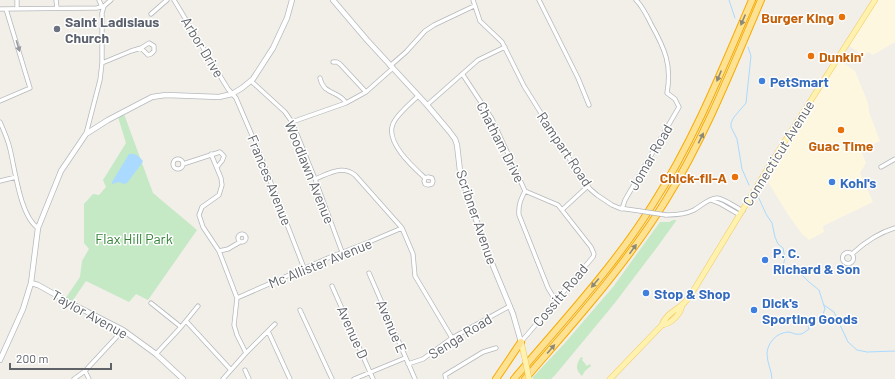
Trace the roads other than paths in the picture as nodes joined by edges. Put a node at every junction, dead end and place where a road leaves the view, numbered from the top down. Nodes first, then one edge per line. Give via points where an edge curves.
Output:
1 (18, 0) edge
2 (56, 0) edge
3 (99, 0) edge
4 (111, 0) edge
5 (168, 0) edge
6 (174, 0) edge
7 (292, 0) edge
8 (333, 0) edge
9 (473, 0) edge
10 (539, 0) edge
11 (636, 0) edge
12 (752, 0) edge
13 (761, 0) edge
14 (875, 0) edge
15 (474, 6) junction
16 (103, 7) junction
17 (57, 8) junction
18 (6, 9) junction
19 (17, 9) junction
20 (0, 10) edge
21 (151, 14) dead end
22 (505, 47) junction
23 (141, 48) dead end
24 (332, 62) dead end
25 (102, 63) junction
26 (392, 67) junction
27 (463, 75) junction
28 (320, 78) dead end
29 (251, 81) junction
30 (366, 92) junction
31 (232, 94) junction
32 (418, 96) junction
33 (0, 101) edge
34 (346, 103) junction
35 (427, 105) junction
36 (589, 105) dead end
37 (0, 122) edge
38 (292, 122) junction
39 (86, 134) junction
40 (211, 154) junction
41 (895, 159) edge
42 (183, 164) dead end
43 (216, 167) junction
44 (880, 167) dead end
45 (16, 178) junction
46 (316, 178) junction
47 (425, 178) dead end
48 (0, 181) edge
49 (588, 186) junction
50 (525, 191) junction
51 (622, 208) junction
52 (563, 209) junction
53 (741, 213) junction
54 (38, 228) junction
55 (402, 228) junction
56 (895, 228) edge
57 (240, 242) dead end
58 (219, 252) junction
59 (342, 252) junction
60 (852, 254) dead end
61 (304, 268) junction
62 (369, 273) dead end
63 (31, 283) junction
64 (332, 286) dead end
65 (237, 298) junction
66 (556, 300) junction
67 (151, 303) dead end
68 (198, 306) dead end
69 (510, 306) junction
70 (300, 310) dead end
71 (186, 321) junction
72 (275, 324) dead end
73 (181, 327) junction
74 (123, 330) junction
75 (268, 332) junction
76 (452, 338) junction
77 (521, 342) junction
78 (496, 348) dead end
79 (246, 353) junction
80 (156, 354) junction
81 (405, 358) junction
82 (0, 360) edge
83 (408, 364) junction
84 (231, 370) junction
85 (245, 370) dead end
86 (85, 371) junction
87 (370, 372) junction
88 (74, 379) edge
89 (90, 379) edge
90 (183, 379) edge
91 (223, 379) edge
92 (249, 379) edge
93 (290, 379) edge
94 (332, 379) edge
95 (354, 379) edge
96 (373, 379) edge
97 (415, 379) edge
98 (446, 379) edge
99 (496, 379) edge
100 (514, 379) edge
101 (526, 379) edge
102 (529, 379) edge
103 (610, 379) edge

1 - 19 street
2 - 17 street
3 - 16 street
4 - 16 street
5 - 21 street
6 - 31 street, Arbor Drive
7 - 29 street via 278,40
8 - 26 street, Scribner Avenue
9 - 15 street, Rampart Road
10 - 36 street
11 - 51 street, Jomar Road via 662,43 669,69 667,93 675,99 679,107
12 -> 100 highway via 703,114 653,205 603,274
101 -> 13 highway via 618,270 666,200 707,125
14 - 53 main road, Connecticut Avenue
15 - 22 street, Rampart Road via 482,23 500,38
15 - 26 street via 425,31
16 - 17 street
16 - 25 street
17 - 19 street
18 - 19 street
18 - 20 street
18 -> 33 street via 30,88
22 - 27 street via 478,60
22 - 49 street, Rampart Road via 524,86
23 - 25 street
24 - 30 street via 340,64
25 - 39 street via 99,87
26 - 30 street
26 - 32 street, Scribner Avenue
27 - 35 street
27 - 50 street, Chatham Drive via 492,119
28 - 34 street via 326,91 340,97
29 - 31 street
29 - 38 street, Woodlawn Avenue via 285,112
30 - 34 street
31 - 39 street via 219,97 152,97
31 - 61 street, Frances Avenue via 257,147
32 - 35 street, Scribner Avenue
32 - 47 street via 392,124 391,130 397,148
34 - 38 street
35 - 69 street, Scribner Avenue via 456,142 460,171 470,203
37 - 45 street via 9,144
38 - 46 street, Woodlawn Avenue
39 - 54 street via 61,171
40 - 42 street
40 - 43 street
40 - 43 street via 220,152 224,156
41 - 44 street
43 - 58 street via 221,178 221,190 219,195 202,207 199,215 202,227
45 - 48 street
45 - 54 street via 27,216
46 - 55 street via 344,169 349,170
46 - 59 street, Woodlawn Avenue
49 - 51 street, Rampart Road via 612,205
49 - 52 street
50 - 52 street, Cossitt Road
50 - 66 street, Chatham Drive via 518,207 519,215 548,288
51 - 53 street, Rampart Road, bridge via 666,215 681,214 713,198 721,199
52 - 66 street, Cossitt Road via 594,254
53 - 103 main road, Connecticut Avenue via 679,312 667,325 662,325
54 - 63 street
55 - 59 street, Mc Allister Avenue
55 - 76 street via 413,254 415,276
56 - 60 street via 867,241
57 - 58 street
58 - 65 street
59 - 61 street, Mc Allister Avenue
61 - 65 street, Mc Allister Avenue
62 - 81 street, Avenue E
63 - 74 street, Taylor Avenue
63 - 82 street
64 - 87 street, Avenue D
65 - 79 street via 234,325
66 - 77 street, Cossitt Road
67 - 73 street
68 - 71 street
69 - 76 street, Senga Road
69 - 77 street, Scribner Avenue
70 - 94 street
71 - 73 street
71 - 84 street
72 - 75 street
73 - 80 street
74 - 80 street, Taylor Avenue
74 - 86 street
75 - 79 street
75 - 93 street
76 - 83 street, Senga Road via 423,359
77 - 99 highway
77 - 102 main road, Scribner Avenue, bridge
78 - 98 street via 482,352 445,375
79 - 84 street
80 - 90 street, Taylor Avenue
81 - 83 street, Avenue E
81 - 87 street
83 - 97 street, Avenue E
84 - 91 street
85 - 92 street
86 - 88 street
86 - 89 street
87 - 95 street
87 - 96 street, Avenue D

